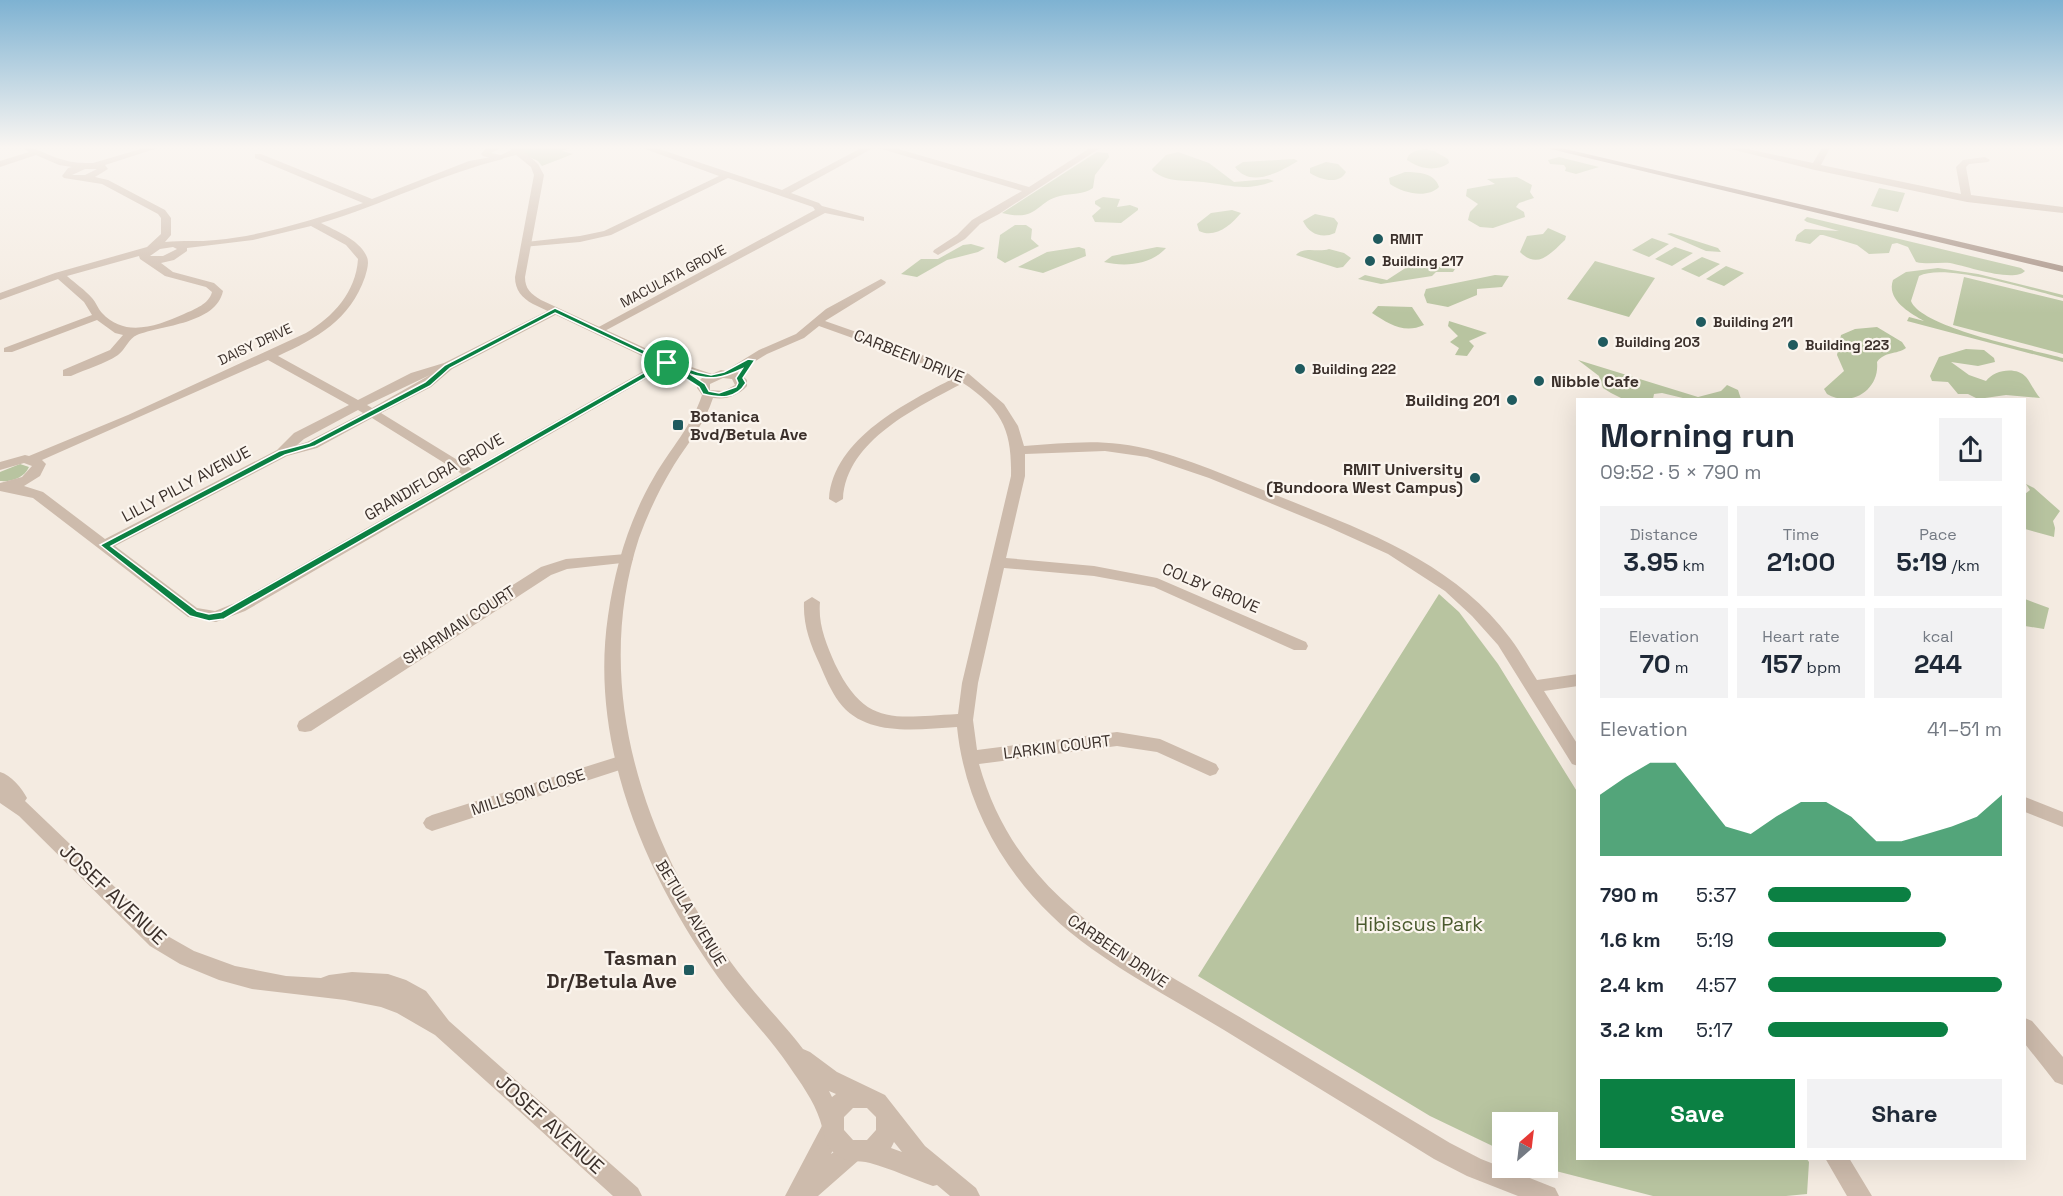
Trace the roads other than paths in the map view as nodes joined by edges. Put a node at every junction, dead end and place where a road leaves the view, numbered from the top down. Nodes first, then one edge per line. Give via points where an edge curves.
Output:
1 (143, 202) edge
2 (370, 202) edge
3 (534, 202) edge
4 (672, 202) edge
5 (806, 202) edge
6 (1009, 202) edge
7 (1781, 202) edge
8 (1786, 202) edge
9 (1992, 202) edge
10 (821, 209) junction
11 (2063, 210) edge
12 (860, 219) dead end
13 (312, 222) junction
14 (1893, 228) junction
15 (166, 235) junction
16 (526, 245) junction
17 (177, 250) junction
18 (938, 252) dead end
19 (149, 255) junction
20 (2063, 269) edge
21 (164, 270) junction
22 (59, 275) junction
23 (881, 282) dead end
24 (0, 297) edge
25 (555, 310) junction
26 (98, 316) junction
27 (816, 322) junction
28 (599, 331) junction
29 (131, 333) junction
30 (8, 350) dead end
31 (268, 355) junction
32 (751, 360) junction
33 (667, 363) junction
34 (448, 366) junction
35 (67, 373) dead end
36 (726, 374) junction
37 (965, 377) junction
38 (740, 378) junction
39 (707, 385) junction
40 (731, 393) junction
41 (358, 405) junction
42 (372, 413) junction
43 (698, 422) junction
44 (1019, 450) junction
45 (282, 453) junction
46 (0, 459) edge
47 (31, 465) junction
48 (0, 466) edge
49 (471, 474) junction
50 (1, 487) edge
51 (38, 495) junction
52 (836, 499) dead end
53 (105, 545) junction
54 (626, 559) junction
55 (997, 562) junction
56 (812, 603) dead end
57 (1300, 646) dead end
58 (1576, 680) edge
59 (1531, 687) junction
60 (965, 720) junction
61 (305, 726) dead end
62 (1576, 756) edge
63 (969, 758) junction
64 (623, 762) junction
65 (1210, 770) dead end
66 (0, 779) edge
67 (0, 793) edge
68 (2026, 804) edge
69 (25, 811) junction
70 (2063, 820) edge
71 (432, 823) dead end
72 (2026, 1029) edge
73 (789, 1048) junction
74 (2063, 1074) edge
75 (864, 1096) junction
76 (888, 1116) junction
77 (833, 1126) junction
78 (860, 1151) junction
79 (1837, 1160) edge
80 (960, 1190) edge
81 (630, 1196) edge
82 (799, 1196) edge
83 (1547, 1196) edge
84 (1860, 1196) edge

1 - 15 street via 162,212
2 - 13 street
3 - 16 street
4 - 16 street via 607,233
5 - 10 street
6 - 18 street
7 - 14 main road
8 - 14 main road
9 - 11 street
10 - 12 street
10 - 28 street, MACULATA GROVE
13 - 17 street
13 - 31 street, DAISY DRIVE via 357,249 363,258 362,266 346,305 334,319
14 - 20 main road
15 - 17 street
15 - 19 street
16 - 25 street via 521,289
17 - 19 street
17 - 21 street
19 - 21 street
19 - 22 street
21 - 29 street via 210,285 218,291 216,299 171,324
22 - 24 street
22 - 26 street via 88,300
23 - 27 street
25 - 28 street
25 - 34 street, LILLY PILLY AVENUE
26 - 29 street via 119,331
26 - 30 street
27 - 32 street via 800,336
27 - 37 street, CARBEEN DRIVE
28 - 33 street
29 - 35 street via 114,352
31 - 41 street
31 - 47 street, DAISY DRIVE
32 - 36 street
32 - 38 street
33 - 39 street
33 - 49 street, GRANDIFLORA GROVE
34 - 41 street, LILLY PILLY AVENUE via 421,374
34 - 42 street, LILLY PILLY AVENUE via 427,384
36 - 38 street
36 - 39 street
37 - 44 street, CARBEEN DRIVE via 1006,414
37 - 52 street via 888,419 871,433 842,472
38 - 40 street, BETULA AVENUE via 741,386
39 - 40 street via 719,396
39 - 43 street, BETULA AVENUE
40 - 43 street, BETULA AVENUE
41 - 42 street
41 - 45 street, LILLY PILLY AVENUE via 299,436
42 - 45 street, LILLY PILLY AVENUE via 312,445
42 - 49 street
43 - 54 street, BETULA AVENUE via 650,497
44 - 55 street, CARBEEN DRIVE via 1018,476
44 - 59 street via 1111,447 1149,453 1389,547 1473,605 1504,641
45 - 53 street, LILLY PILLY AVENUE
46 - 47 street
47 - 48 street
47 - 50 street via 25,480
47 - 51 street
49 - 53 street, GRANDIFLORA GROVE via 240,607 216,617 193,614
50 - 51 street
51 - 53 street
54 - 61 street, SHARMAN COURT via 566,564 546,571
54 - 64 street, BETULA AVENUE via 616,608 612,661
55 - 57 street, COLBY GROVE via 1157,583
55 - 60 street, CARBEEN DRIVE
56 - 60 street via 813,633 838,686 855,709 867,716 896,722
58 - 59 street
59 - 62 street
60 - 63 street, CARBEEN DRIVE
63 - 65 street, LARKIN COURT via 1117,739 1160,746
63 - 83 street, CARBEEN DRIVE via 988,815 1007,850 1043,894 1074,923 1157,979 1407,1131 1474,1168
64 - 71 street, MILLSON CLOSE
64 - 73 street, BETULA AVENUE via 641,819 674,890 724,969
66 - 69 street, JOSEF AVENUE
67 - 69 street, JOSEF AVENUE
68 - 70 street
69 - 81 street, JOSEF AVENUE via 157,940 176,952 250,980 382,997 442,1028
72 - 74 street
73 - 75 street, BETULA AVENUE via 828,1080
73 - 77 street, BETULA AVENUE via 815,1085
75 - 76 street via 879,1101
75 - 77 street via 841,1106
76 - 78 street via 882,1140
76 - 80 street via 917,1154
77 - 78 street via 838,1144
77 - 82 street
78 - 80 street via 917,1167
78 - 82 street
79 - 84 street

